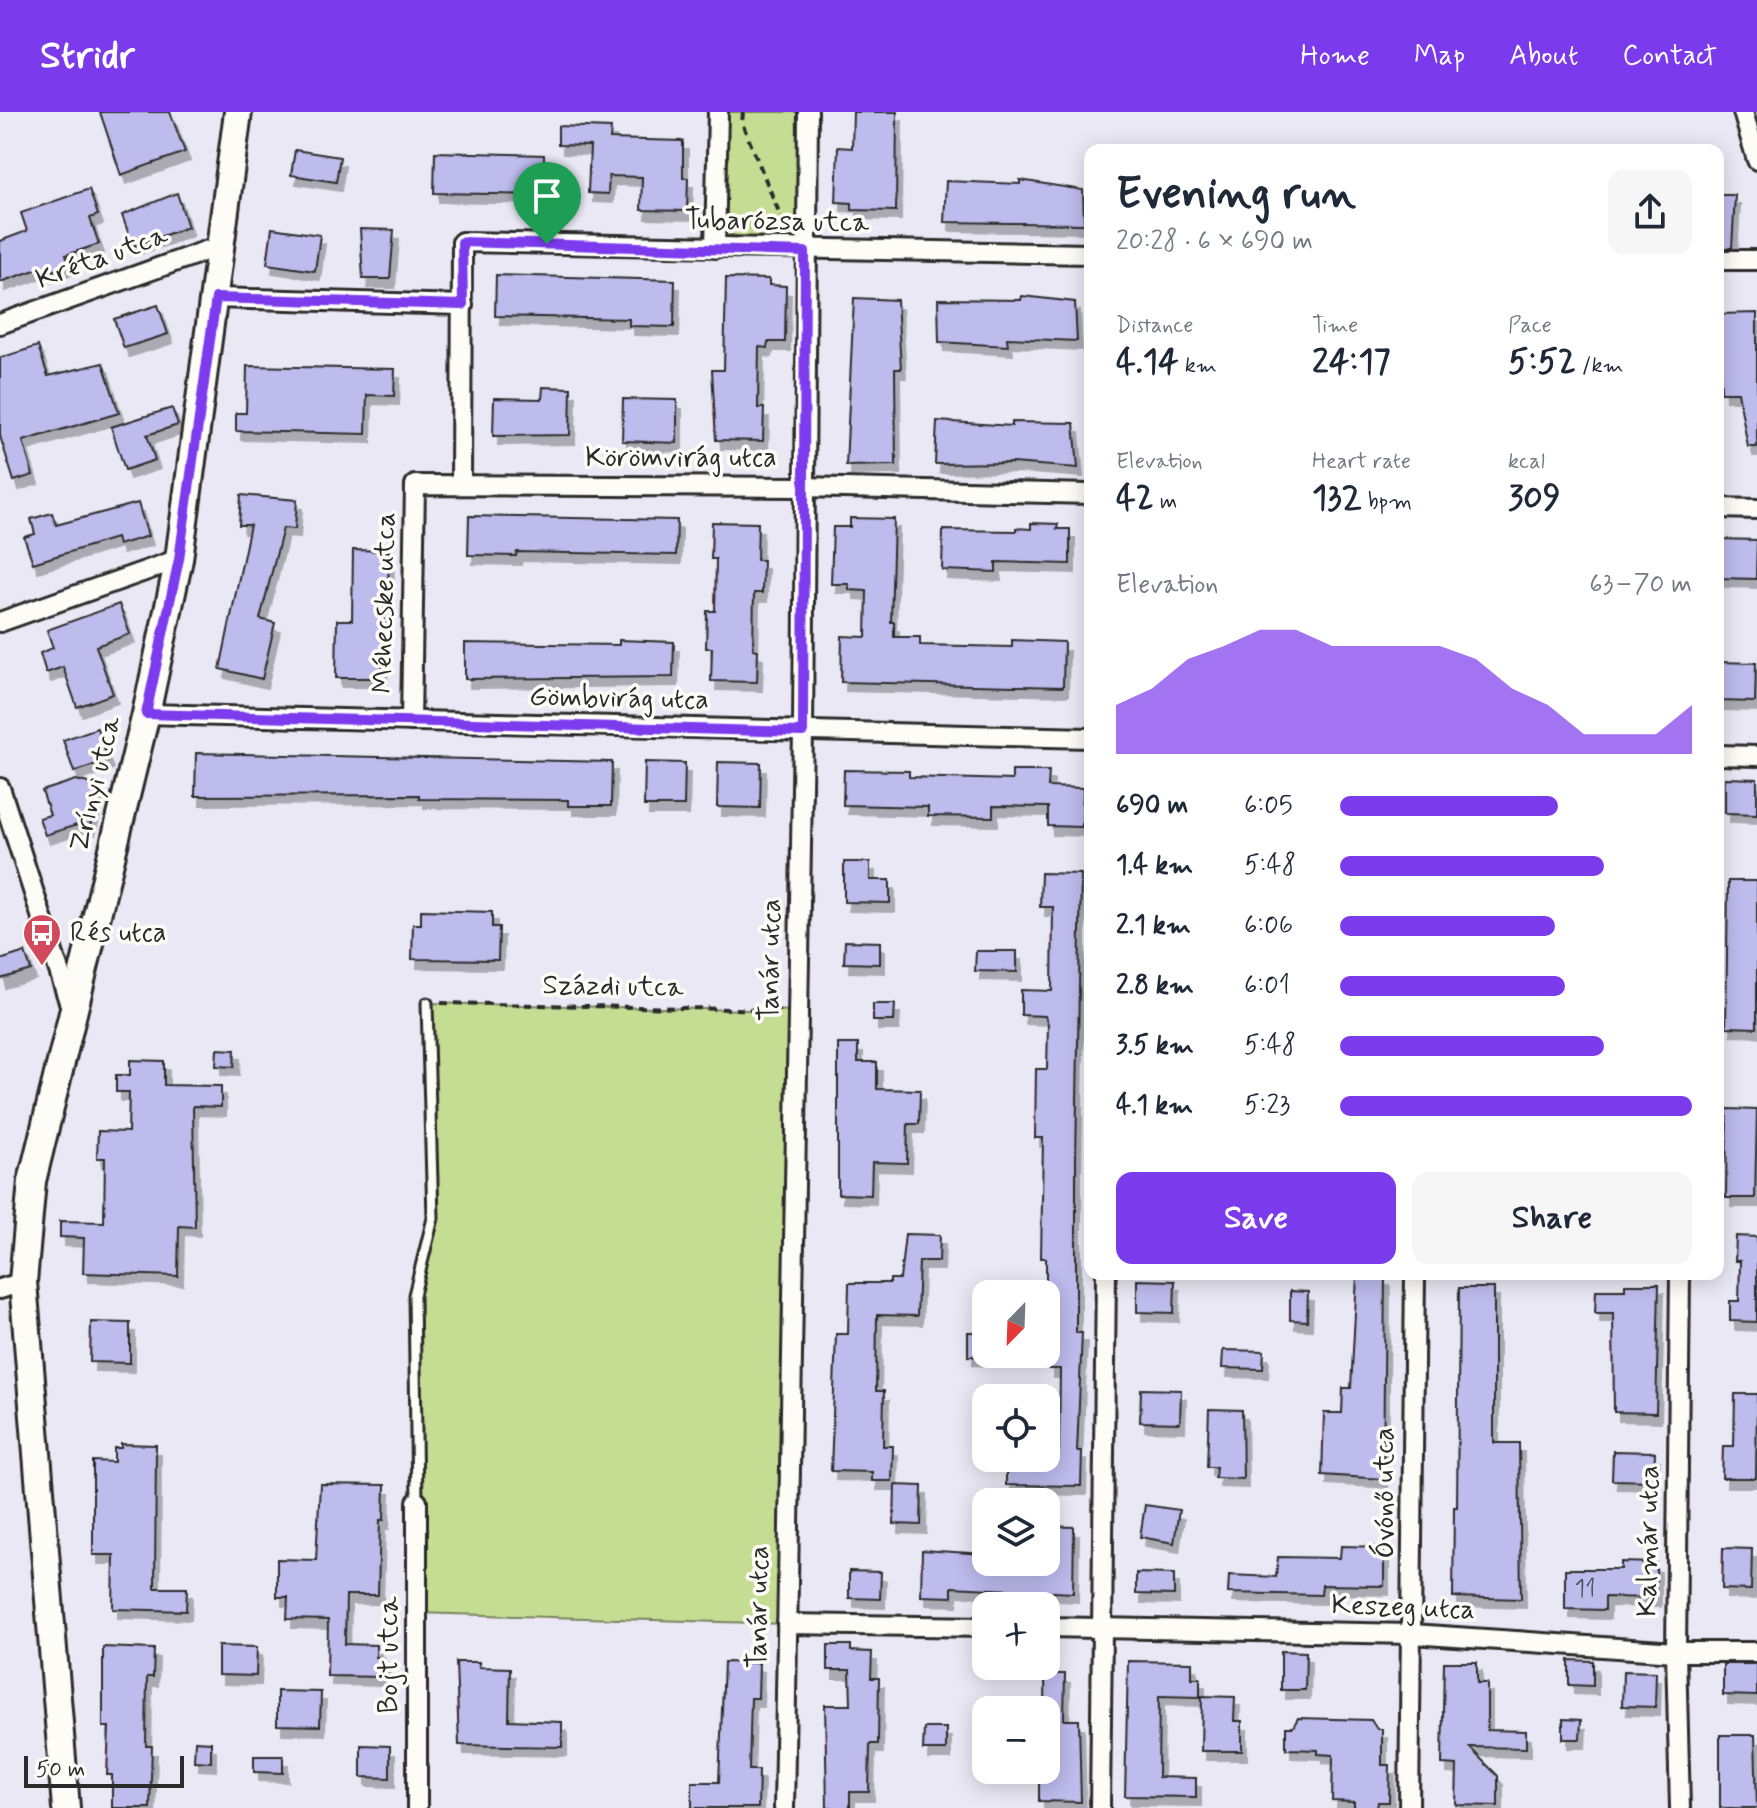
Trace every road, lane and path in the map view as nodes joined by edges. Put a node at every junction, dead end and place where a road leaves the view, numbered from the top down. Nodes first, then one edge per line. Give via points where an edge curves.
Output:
1 (238, 112) edge
2 (718, 112) edge
3 (743, 112) edge
4 (808, 112) edge
5 (1743, 112) edge
6 (1757, 160) edge
7 (222, 245) junction
8 (715, 248) junction
9 (805, 252) junction
10 (1084, 254) edge
11 (1724, 260) edge
12 (1757, 260) edge
13 (216, 298) junction
14 (463, 305) junction
15 (0, 324) edge
16 (461, 484) junction
17 (415, 485) joint
18 (803, 487) junction
19 (1084, 494) edge
20 (1724, 508) edge
21 (1757, 509) edge
22 (179, 559) junction
23 (0, 622) edge
24 (146, 714) junction
25 (411, 721) junction
26 (803, 732) junction
27 (1084, 738) edge
28 (1724, 755) edge
29 (1757, 756) edge
30 (0, 788) edge
31 (427, 1003) joint
32 (798, 1011) junction
33 (73, 1014) junction
34 (1106, 1280) edge
35 (1415, 1280) edge
36 (1680, 1280) edge
37 (11, 1285) edge
38 (417, 1502) joint
39 (787, 1624) junction
40 (972, 1627) edge
41 (1060, 1627) edge
42 (1103, 1628) junction
43 (1412, 1634) junction
44 (1676, 1652) junction
45 (1757, 1652) edge
46 (66, 1808) edge
47 (417, 1808) edge
48 (784, 1808) edge
49 (1100, 1808) edge
50 (1409, 1808) edge
51 (1680, 1808) edge

1 - 7 main road, Zrínyi utca
2 - 8 street
3 - 9 path via 742,123 789,237
4 - 9 street, Tanár utca
5 - 6 street
7 - 13 main road, Zrínyi utca
7 - 15 street, Kréta utca
8 - 9 street, Tubarózsa utca
8 - 14 street, Tubarózsa utca via 462,242
9 - 10 street, Tubarózsa utca
9 - 18 street, Tanár utca
11 - 12 street
13 - 14 street
13 - 22 main road, Zrínyi utca
14 - 16 street
16 - 17 street, Körömvirág utca
16 - 18 street, Körömvirág utca
17 - 25 street, Méhecske utca
18 - 19 street, Körömvirág utca
18 - 26 street, Tanár utca
20 - 21 street
22 - 23 street
22 - 24 main road, Zrínyi utca
24 - 25 street, Gömbvirág utca
24 - 33 main road, Zrínyi utca
25 - 26 street, Gömbvirág utca
26 - 27 street, Gömbvirág utca
26 - 32 street, Tanár utca
28 - 29 street
30 - 33 street
31 - 32 path, Százdi utca
31 - 38 lane via 433,1218 414,1295
32 - 39 street, Tanár utca
33 - 37 main road, Zrínyi utca
34 - 42 street
35 - 43 street, Óvónő utca
36 - 44 street, Kalmár utca
37 - 46 main road, Zrínyi utca
38 - 47 street, Bojt utca
39 - 40 street
39 - 48 street, Tanár utca
41 - 42 street, Keszeg utca
42 - 43 street, Keszeg utca
42 - 49 street
43 - 44 street, Keszeg utca
43 - 50 street, Óvónő utca
44 - 45 street, Keszeg utca
44 - 51 street, Kalmár utca

